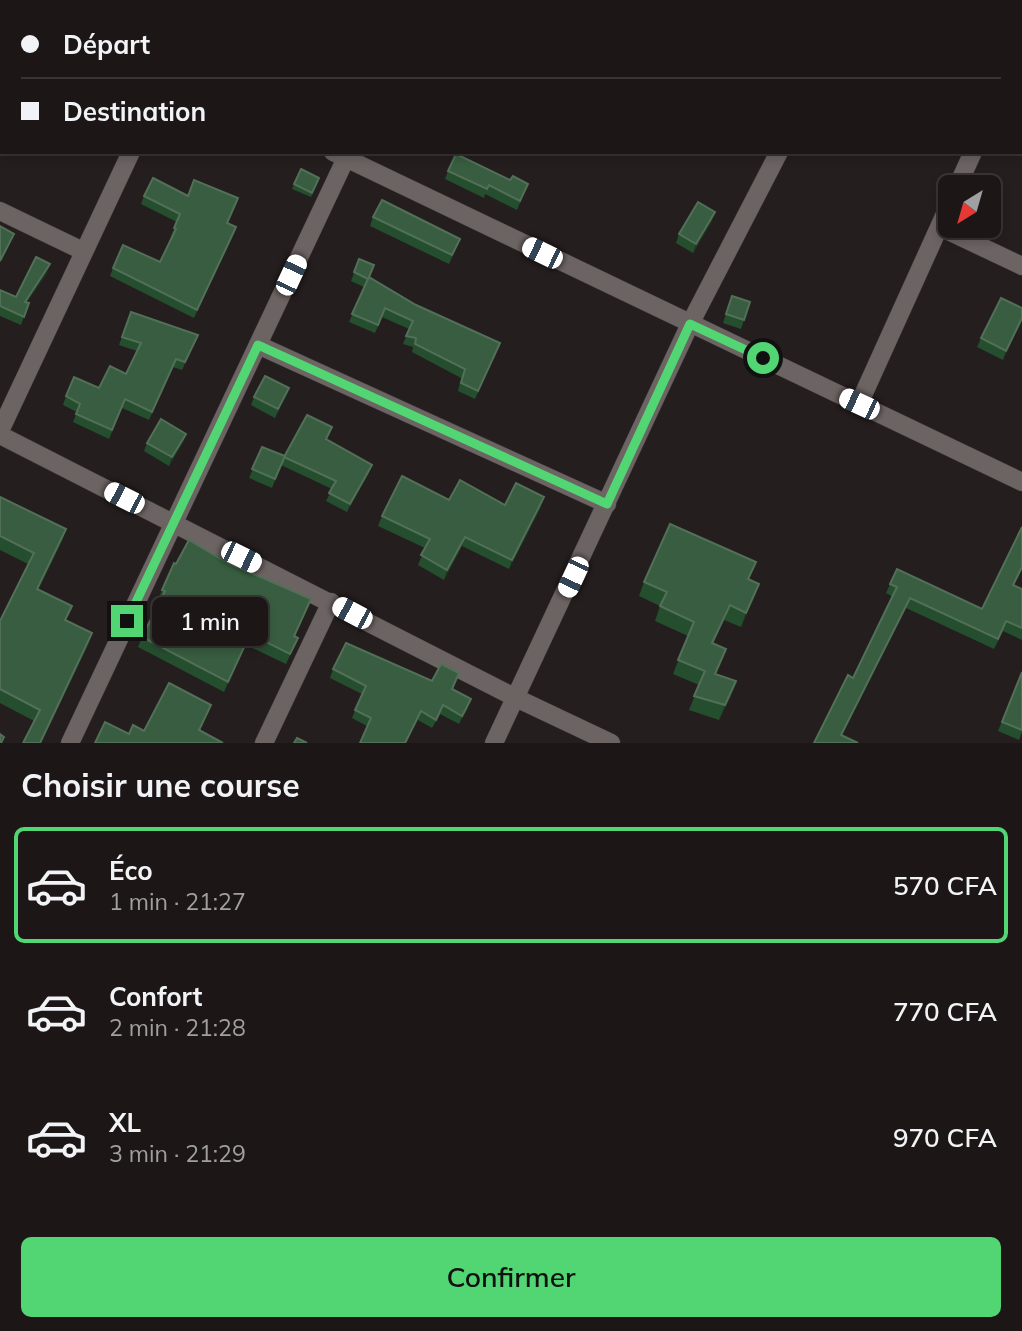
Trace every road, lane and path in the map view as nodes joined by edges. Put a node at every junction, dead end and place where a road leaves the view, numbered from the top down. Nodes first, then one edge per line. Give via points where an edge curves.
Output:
1 (130, 154) edge
2 (778, 154) edge
3 (972, 154) edge
4 (340, 155) edge
5 (962, 175) edge
6 (0, 211) edge
7 (938, 231) edge
8 (963, 238) edge
9 (83, 251) junction
10 (1022, 266) edge
11 (690, 324) junction
12 (258, 345) junction
13 (6, 401) edge
14 (859, 404) junction
15 (0, 433) edge
16 (1022, 482) edge
17 (607, 504) junction
18 (173, 524) junction
19 (331, 602) junction
20 (516, 698) junction
21 (70, 743) edge
22 (264, 743) edge
23 (494, 743) edge
24 (611, 743) edge

1 - 9 street
2 - 11 street
3 - 5 street
4 - 11 street
4 - 12 street
6 - 9 street
7 - 14 street
8 - 10 street
9 - 13 street
11 - 14 street
11 - 17 street
12 - 17 street
12 - 18 street
13 - 15 street
14 - 16 street
15 - 18 street
17 - 20 street
18 - 19 street
18 - 21 street
19 - 20 street
19 - 22 street
20 - 23 street
20 - 24 street

